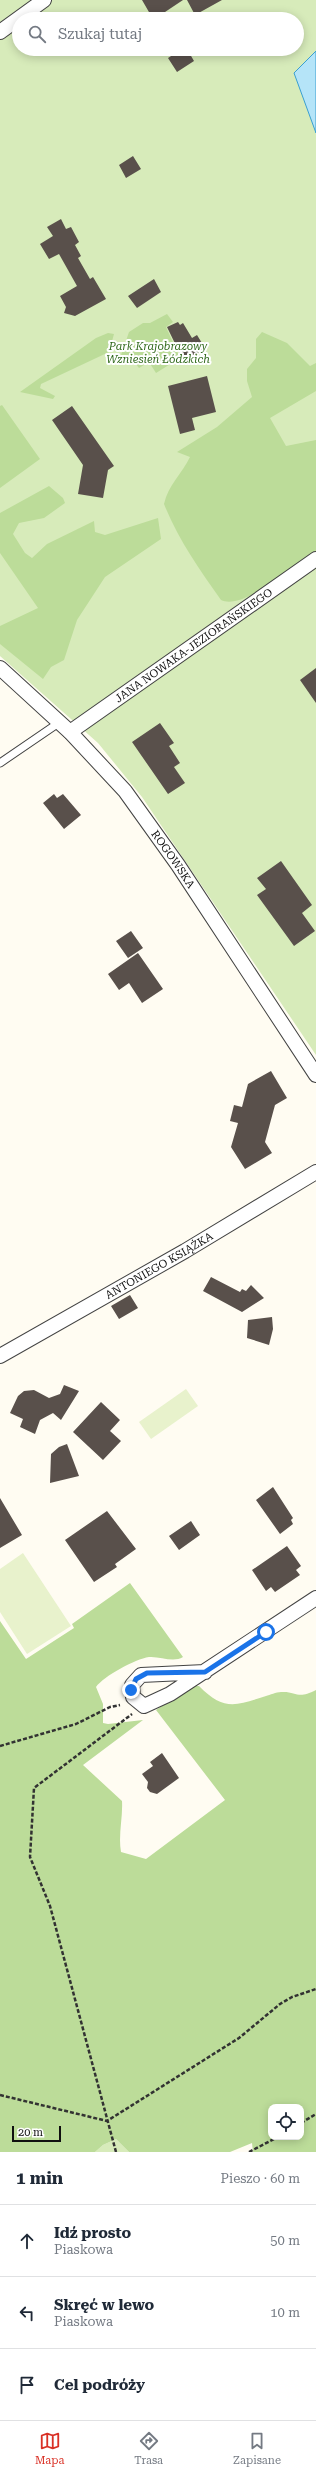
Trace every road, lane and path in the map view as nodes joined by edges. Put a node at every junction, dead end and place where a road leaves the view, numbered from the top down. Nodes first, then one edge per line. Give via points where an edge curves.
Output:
1 (44, 0) edge
2 (28, 12) edge
3 (12, 23) edge
4 (0, 32) edge
5 (316, 558) edge
6 (0, 668) edge
7 (60, 722) junction
8 (70, 732) junction
9 (0, 763) edge
10 (315, 1069) edge
11 (316, 1172) edge
12 (0, 1356) edge
13 (316, 1598) edge
14 (205, 1672) junction
15 (140, 1704) junction
16 (0, 1746) edge
17 (316, 1990) edge
18 (0, 2095) edge
19 (316, 2114) edge
20 (106, 2121) junction
21 (304, 2121) edge
22 (272, 2140) edge
23 (116, 2152) edge
24 (249, 2152) edge

1 - 2 street
3 - 4 street
5 - 8 street, JANA NOWAKA-JEZIORAŃSKIEGO
6 - 7 street, ROGOWSKA
7 - 8 street, ROGOWSKA
7 - 9 lane
8 - 10 street, ROGOWSKA via 125,791
11 - 12 street, ANTONIEGO KSIĄŻKA via 185,1251
13 - 14 street
14 - 15 street via 170,1694
14 - 15 street via 141,1675 132,1685 133,1698
15 - 16 path via 110,1707 76,1724
15 - 20 path via 34,1788 30,1857 50,1906
17 - 20 path via 292,1997 280,2004 238,2038
18 - 20 path
19 - 21 path
20 - 23 path
22 - 24 path

